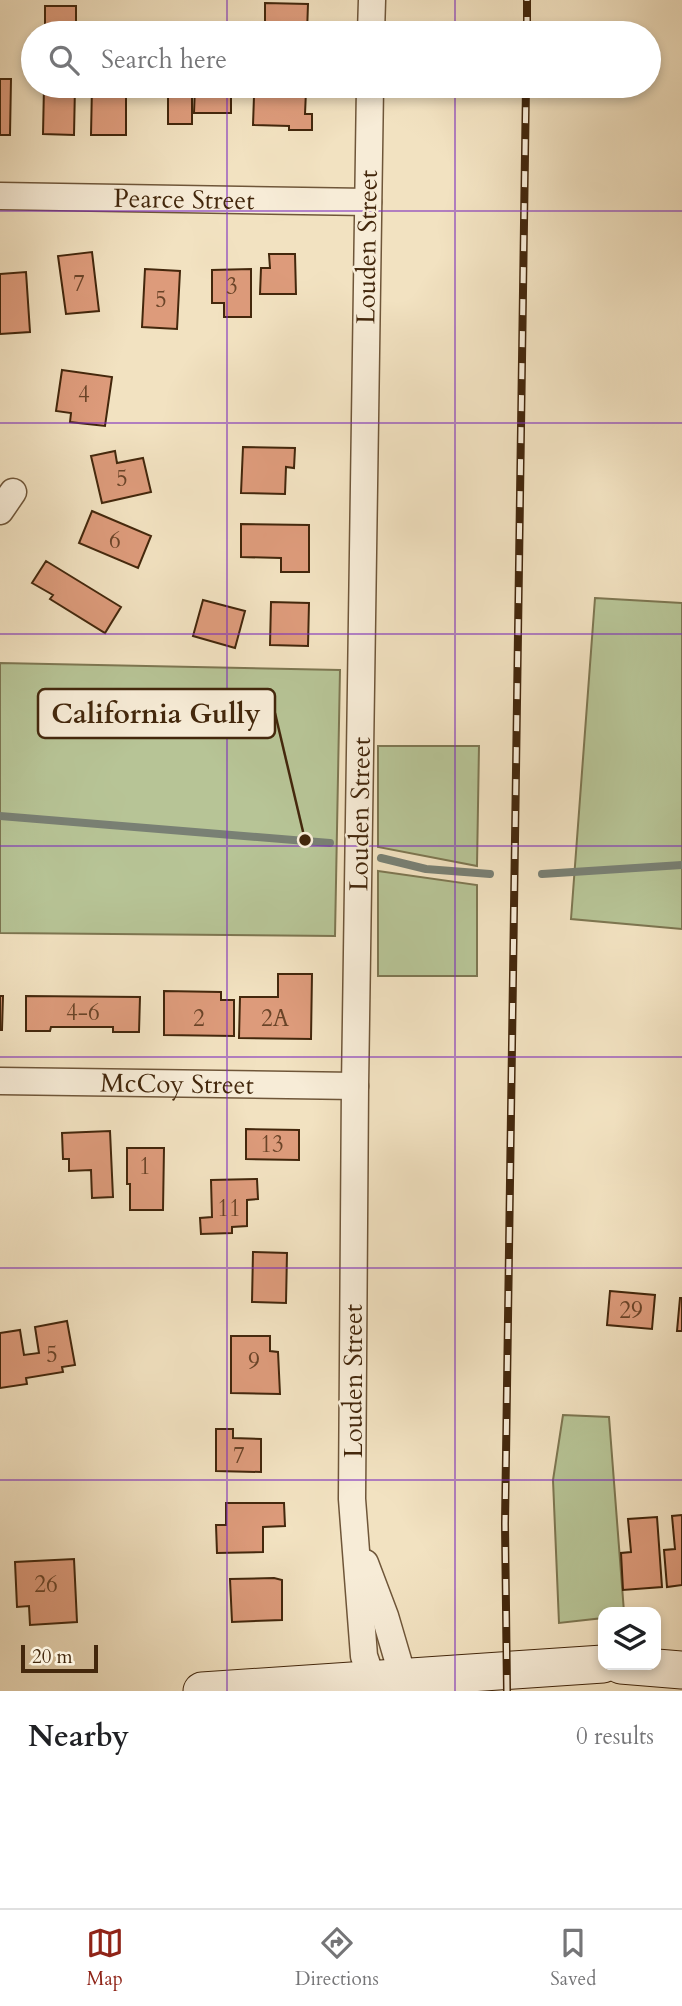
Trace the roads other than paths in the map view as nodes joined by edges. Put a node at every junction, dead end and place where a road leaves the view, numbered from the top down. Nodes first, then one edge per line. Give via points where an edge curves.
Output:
1 (372, 0) edge
2 (371, 21) edge
3 (370, 98) edge
4 (0, 196) edge
5 (368, 202) junction
6 (0, 1081) edge
7 (355, 1086) junction
8 (682, 1644) edge
9 (661, 1650) edge
10 (598, 1664) edge
11 (661, 1668) edge
12 (682, 1670) edge
13 (389, 1685) edge
14 (202, 1691) edge

1 - 2 street
3 - 5 street, Louden Street
4 - 5 street, Pearce Street
5 - 7 street, Louden Street
6 - 7 street, McCoy Street
7 - 13 street, Louden Street via 352,1499 363,1646
8 - 9 street
10 - 13 street
11 - 12 street
13 - 14 street

